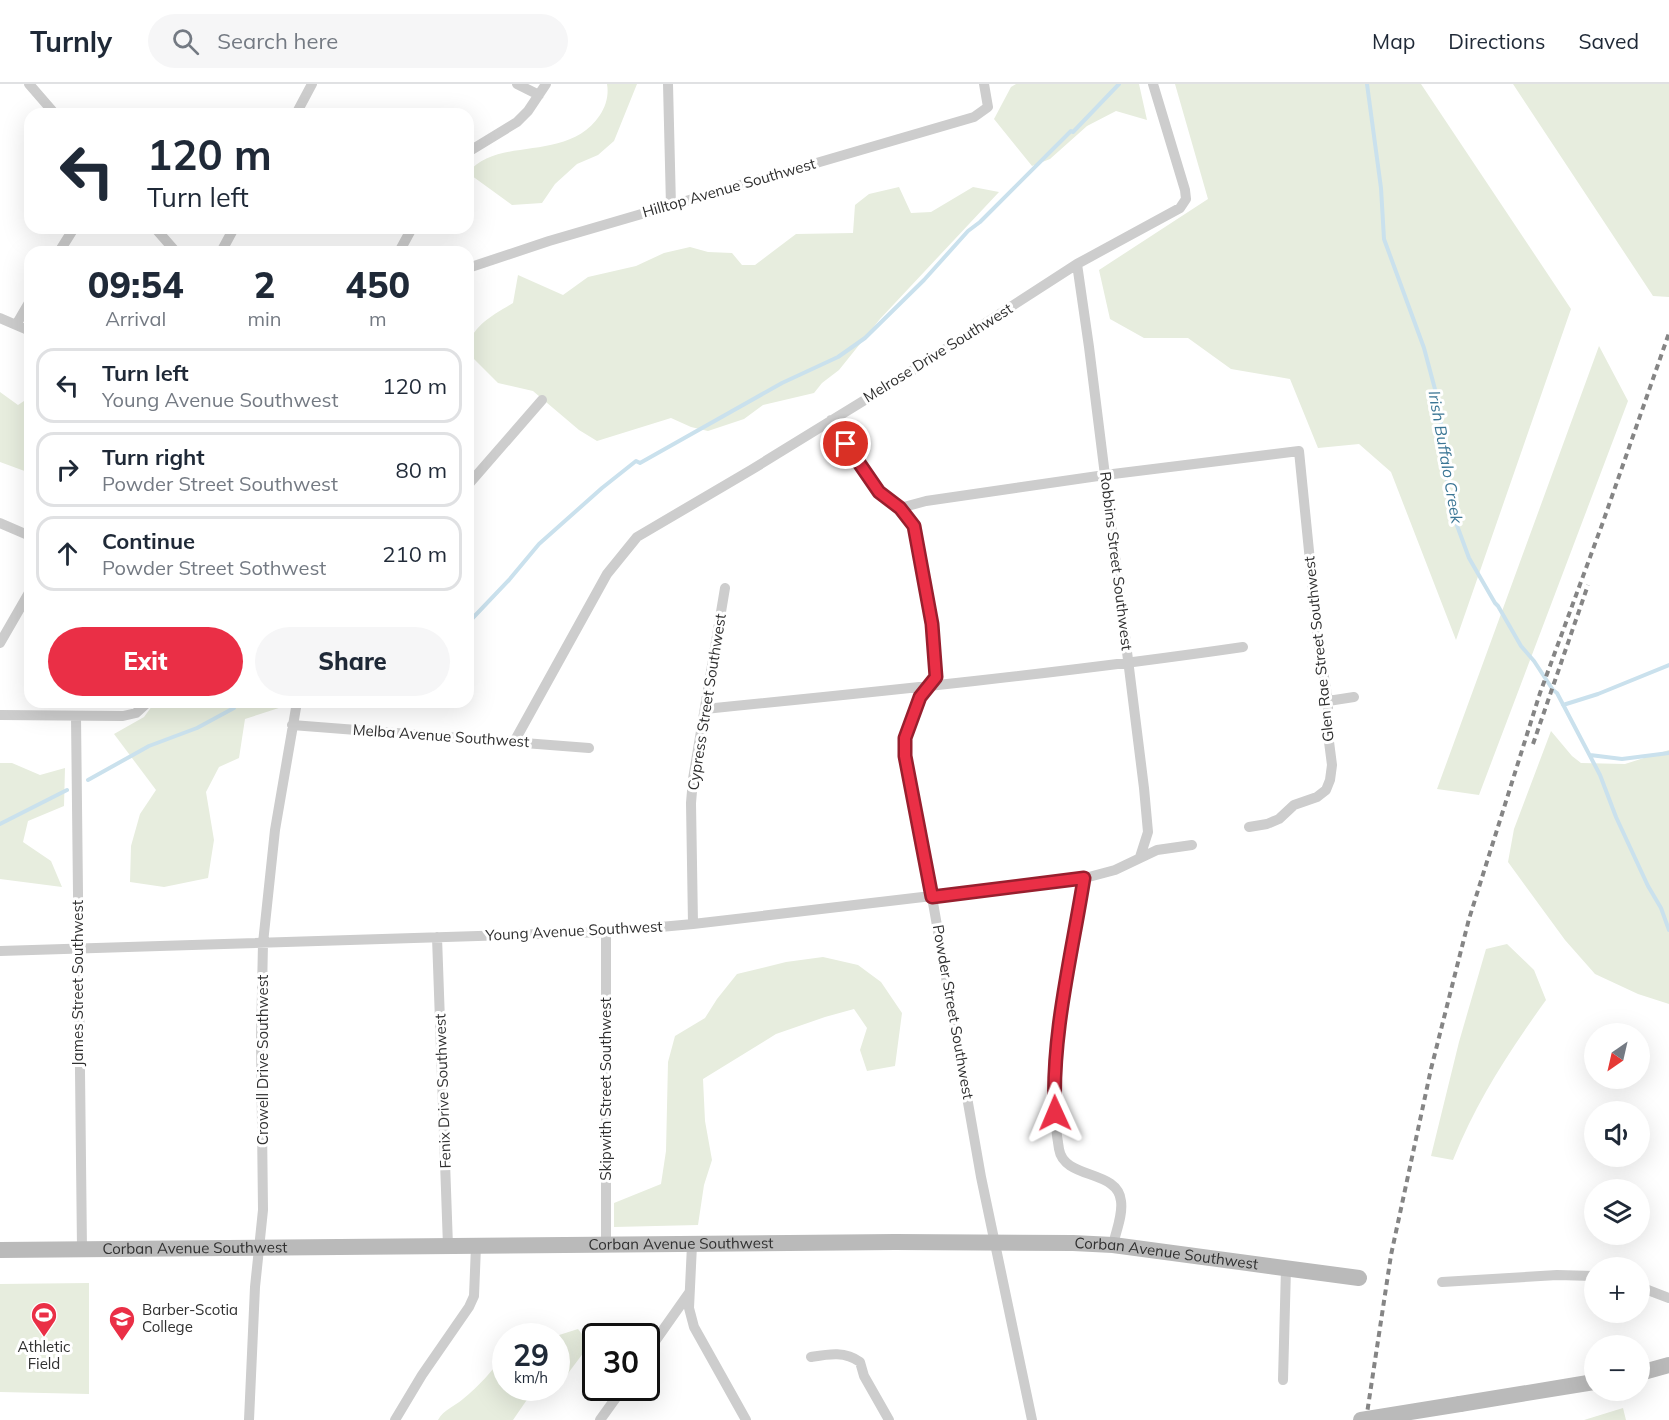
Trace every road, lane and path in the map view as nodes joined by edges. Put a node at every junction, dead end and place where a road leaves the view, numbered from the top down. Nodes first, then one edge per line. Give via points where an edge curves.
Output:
1 (29, 84) edge
2 (312, 84) edge
3 (518, 84) edge
4 (546, 84) edge
5 (668, 84) edge
6 (984, 84) edge
7 (1153, 84) edge
8 (539, 95) junction
9 (50, 108) edge
10 (299, 108) edge
11 (474, 148) edge
12 (670, 206) junction
13 (160, 234) edge
14 (171, 246) edge
15 (1077, 264) junction
16 (474, 266) edge
17 (24, 311) edge
18 (0, 318) edge
19 (16, 325) junction
20 (24, 328) edge
21 (542, 400) dead end
22 (831, 420) junction
23 (1105, 475) junction
24 (474, 478) edge
25 (900, 508) junction
26 (0, 523) edge
27 (24, 533) edge
28 (726, 588) dead end
29 (24, 601) edge
30 (0, 643) edge
31 (1243, 647) dead end
32 (1128, 664) junction
33 (929, 687) junction
34 (1354, 697) dead end
35 (1328, 700) junction
36 (141, 708) edge
37 (296, 708) edge
38 (705, 709) junction
39 (0, 715) edge
40 (76, 716) junction
41 (292, 725) junction
42 (514, 742) junction
43 (589, 748) dead end
44 (1249, 827) dead end
45 (1192, 845) dead end
46 (1140, 857) junction
47 (1084, 878) junction
48 (932, 897) junction
49 (693, 924) junction
50 (606, 932) junction
51 (437, 937) junction
52 (263, 943) junction
53 (77, 948) junction
54 (0, 951) edge
55 (994, 1243) junction
56 (448, 1245) junction
57 (606, 1245) junction
58 (692, 1245) junction
59 (1113, 1245) junction
60 (476, 1246) junction
61 (258, 1247) junction
62 (82, 1249) junction
63 (0, 1250) edge
64 (1286, 1268) junction
65 (1584, 1276) edge
66 (1359, 1278) dead end
67 (1442, 1282) dead end
68 (1650, 1291) edge
69 (689, 1293) junction
70 (1669, 1298) edge
71 (660, 1334) edge
72 (811, 1357) dead end
73 (1669, 1365) edge
74 (1650, 1370) edge
75 (1282, 1380) dead end
76 (1584, 1384) edge
77 (613, 1401) edge
78 (249, 1420) edge
79 (395, 1420) edge
80 (600, 1420) edge
81 (746, 1420) edge
82 (889, 1420) edge
83 (1032, 1420) edge
84 (1361, 1420) edge

1 - 9 street
2 - 10 street
3 - 8 street
4 - 8 street
5 - 12 street
6 - 12 street, Hilltop Avenue Southwest via 988,107 974,117
7 - 15 street, Melrose Drive Southwest via 1186,199 1180,208
8 - 11 street via 517,122
12 - 16 street, Hilltop Avenue Southwest
13 - 14 street
15 - 22 street, Melrose Drive Southwest
15 - 23 street, Robbins Street Southwest
17 - 19 street
18 - 19 street
19 - 20 street
21 - 24 street
22 - 25 street, Powder Street Southwest via 879,492
22 - 42 street, Melrose Drive Southwest via 629,544 607,574
23 - 25 street
23 - 32 street, Robbins Street Southwest
23 - 35 street, Glen Rae Street Southwest via 1299,451 1318,641
25 - 33 street, Powder Street Southwest via 914,526 932,624 936,677
26 - 27 street
28 - 38 street, Cypress Street Southwest
29 - 30 street
31 - 32 street
32 - 33 street
32 - 46 street, Robbins Street Southwest via 1148,832
33 - 38 street
33 - 48 street, Powder Street Southwest via 920,697 905,738 905,756
34 - 35 street
35 - 44 street, Glen Rae Street Southwest via 1332,765 1326,790 1294,805 1278,819
36 - 40 street via 123,716
37 - 41 street, Crowell Drive Southwest
38 - 49 street, Cypress Street Southwest via 691,803
39 - 40 street
40 - 53 street, James Street Southwest
41 - 42 street, Melba Avenue Southwest
41 - 52 street, Crowell Drive Southwest via 275,830
42 - 43 street, Melba Avenue Southwest
45 - 46 street, Young Avenue Southwest
46 - 47 street, Young Avenue Southwest via 1115,870
47 - 48 street, Young Avenue Southwest
47 - 59 street via 1058,1037 1056,1134 1060,1156 1068,1164 1117,1188 1121,1214
48 - 49 street, Young Avenue Southwest
48 - 55 street, Powder Street Southwest
49 - 50 street, Young Avenue Southwest
50 - 51 street, Young Avenue Southwest
50 - 57 street, Skipwith Street Southwest
51 - 52 street, Young Avenue Southwest
51 - 56 street, Fenix Drive Southwest
52 - 53 street, Young Avenue Southwest
52 - 61 street, Crowell Drive Southwest via 263,1210
53 - 54 street, Young Avenue Southwest
53 - 62 street, James Street Southwest
55 - 58 street, Corban Avenue Southwest
55 - 59 street, Corban Avenue Southwest
55 - 83 street, Powder Street Southwest
56 - 60 street, Corban Avenue Southwest
56 - 61 street, Corban Avenue Southwest
57 - 58 street, Corban Avenue Southwest
57 - 60 street, Corban Avenue Southwest
58 - 69 street
59 - 64 street, Corban Avenue Southwest
60 - 79 street via 474,1296 469,1307
61 - 62 street, Corban Avenue Southwest
61 - 78 street, Crowell Drive Southwest
62 - 63 street, Corban Avenue Southwest
64 - 66 street, Corban Avenue Southwest
64 - 75 street
65 - 67 street
68 - 70 street
69 - 71 street
69 - 81 street via 694,1328
72 - 82 street via 833,1354 851,1356 860,1362
73 - 74 street
76 - 84 street, bridge
77 - 80 street

